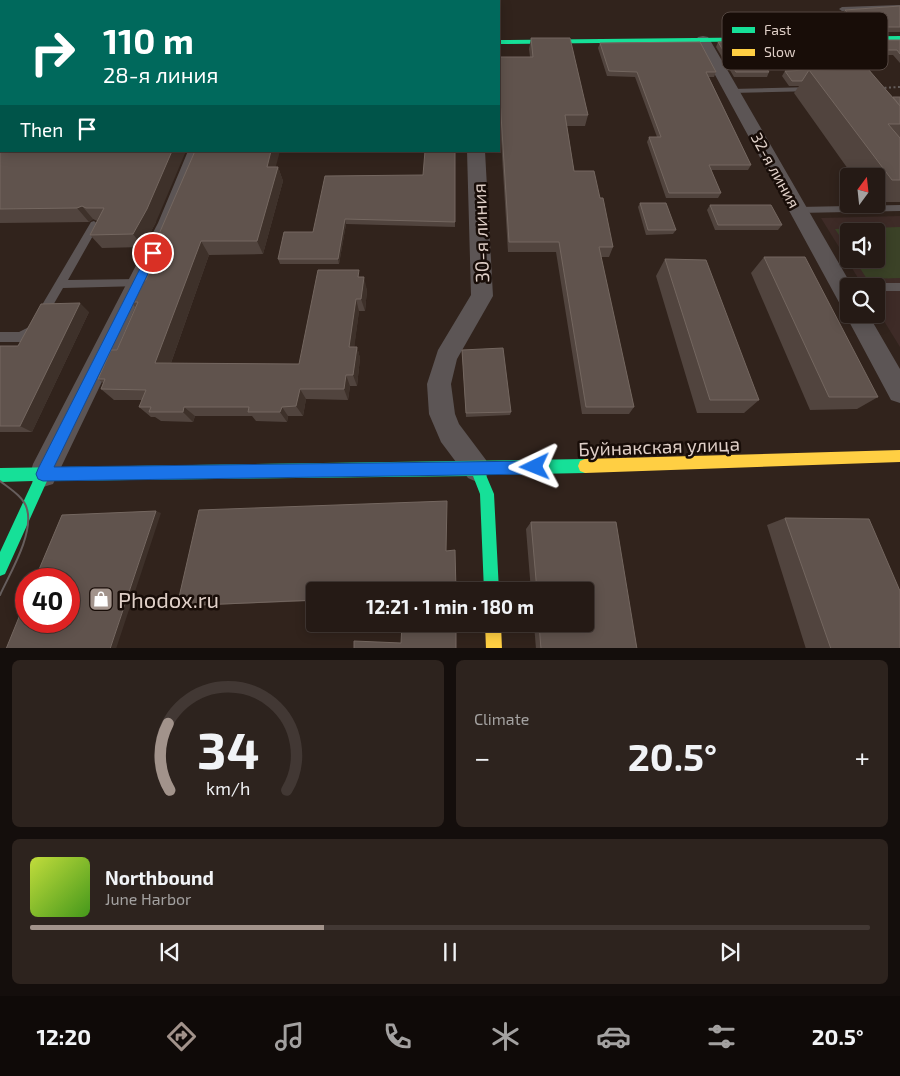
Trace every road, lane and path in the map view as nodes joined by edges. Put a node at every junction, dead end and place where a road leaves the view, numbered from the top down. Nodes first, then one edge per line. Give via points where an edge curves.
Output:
1 (900, 7) edge
2 (842, 9) dead end
3 (703, 40) junction
4 (722, 40) edge
5 (500, 42) edge
6 (900, 87) edge
7 (872, 88) edge
8 (826, 89) edge
9 (731, 91) junction
10 (197, 152) edge
11 (476, 152) edge
12 (900, 208) edge
13 (798, 210) junction
14 (94, 225) edge
15 (840, 282) edge
16 (138, 283) junction
17 (59, 284) junction
18 (885, 287) edge
19 (900, 287) edge
20 (861, 323) edge
21 (0, 337) edge
22 (900, 392) edge
23 (900, 456) edge
24 (477, 469) junction
25 (43, 474) junction
26 (0, 475) edge
27 (0, 569) edge
28 (492, 582) edge
29 (493, 632) edge
30 (494, 648) edge

1 - 2 lane
3 - 4 street
3 - 5 street
3 - 9 street, 32-я линия
6 - 7 path
8 - 9 lane
9 - 13 street, 32-я линия
10 - 16 street via 168,223
11 - 24 street, 30-я линия via 482,296 446,357 439,384 442,414 450,433
12 - 13 lane
13 - 15 street, 32-я линия
14 - 17 lane
16 - 17 lane
16 - 25 street
17 - 21 lane via 33,330 21,337
18 - 19 lane
20 - 22 street
23 - 24 street, Буйнакская улица
24 - 25 street, Буйнакская улица
24 - 28 street, 30-я линия via 487,494
25 - 26 street, Буйнакская улица
25 - 27 street
29 - 30 street

